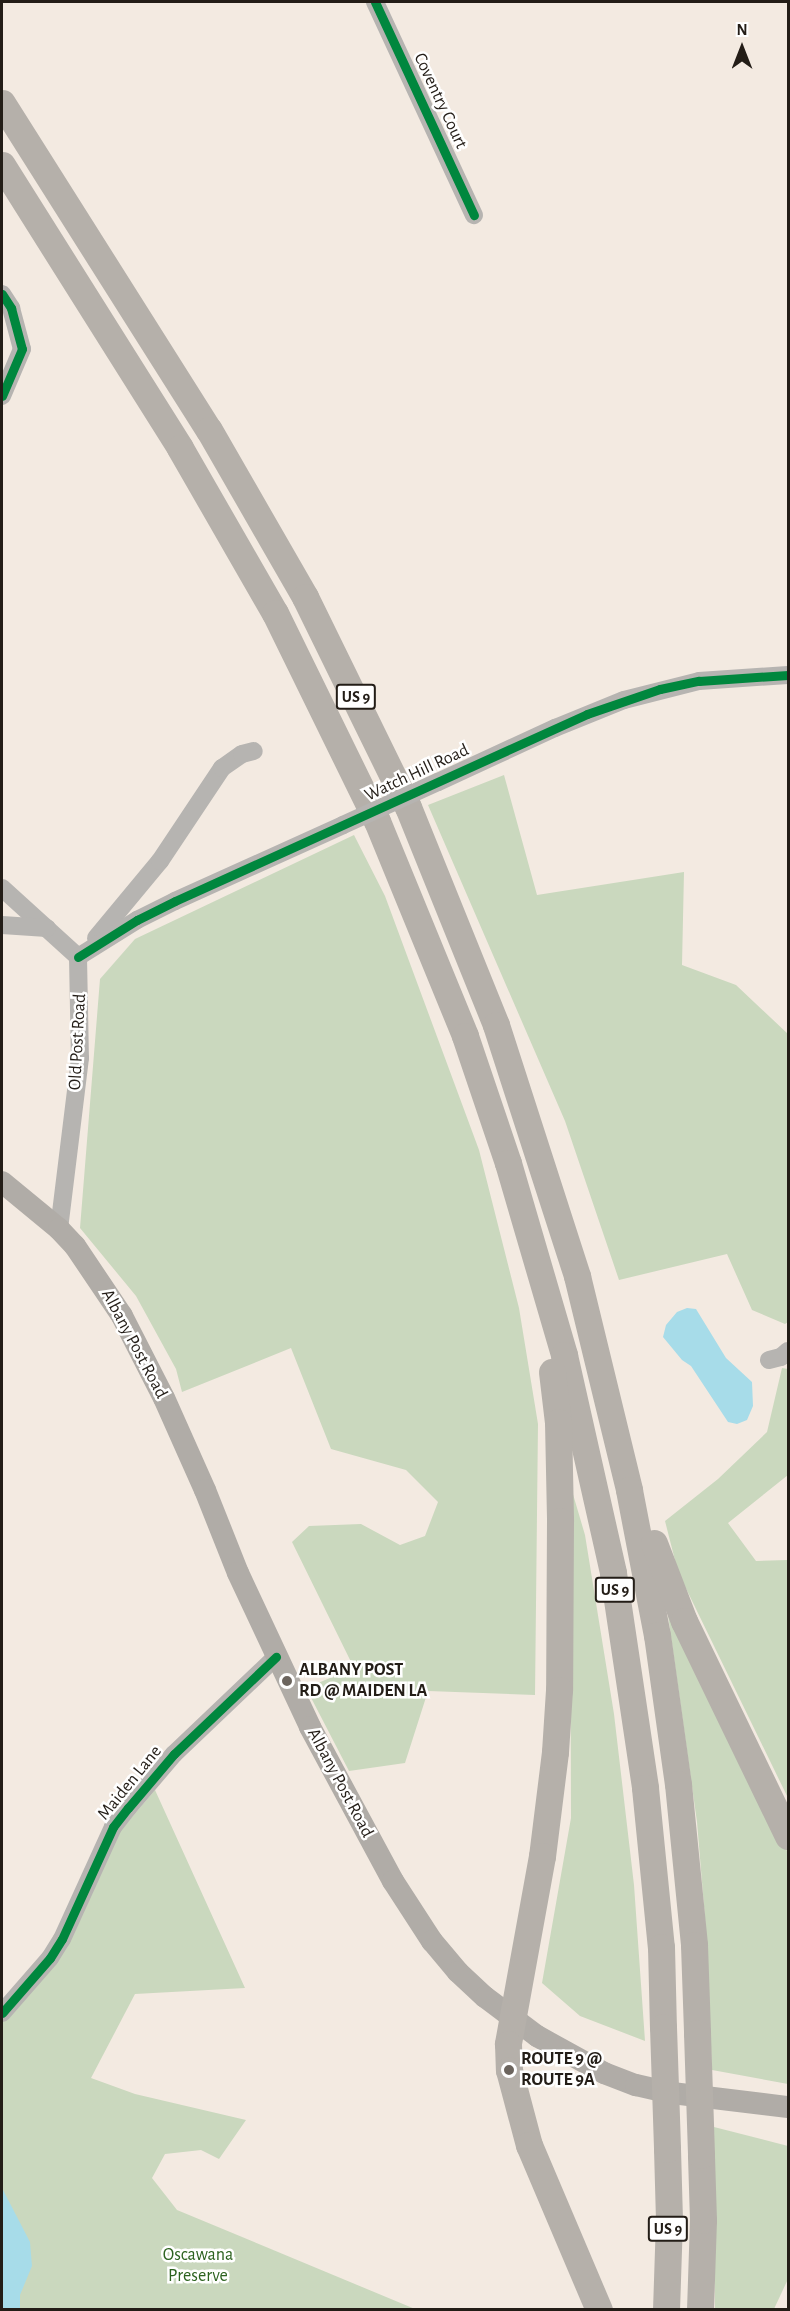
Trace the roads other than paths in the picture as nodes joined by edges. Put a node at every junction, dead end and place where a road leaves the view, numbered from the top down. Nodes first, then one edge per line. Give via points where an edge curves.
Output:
1 (375, 2) edge
2 (2, 103) edge
3 (2, 165) edge
4 (474, 215) dead end
5 (2, 294) edge
6 (2, 396) edge
7 (789, 675) edge
8 (254, 751) dead end
9 (2, 888) edge
10 (2, 925) edge
11 (47, 928) junction
12 (78, 957) junction
13 (508, 1163) junction
14 (2, 1182) edge
15 (59, 1229) junction
16 (596, 1345) junction
17 (789, 1351) edge
18 (769, 1359) dead end
19 (276, 1657) junction
20 (789, 1836) edge
21 (2, 2013) edge
22 (514, 2020) junction
23 (789, 2107) edge
24 (599, 2310) edge
25 (666, 2310) edge
26 (700, 2310) edge

1 - 4 street, Coventry Court
2 - 16 highway, US 9 via 244,488 379,743 429,854 496,1025 559,1216
3 - 13 highway, US 9 via 180,448 301,663 372,810 420,923 465,1036
5 - 6 street via 11,308 22,350
7 - 12 street, Watch Hill Road, bridge via 699,681 633,697 566,723 175,901
8 - 12 street via 222,768 153,871
9 - 11 street
10 - 11 street
11 - 12 street
12 - 15 street, Old Post Road via 80,1058
13 - 22 highway via 555,1390 559,1500 559,1690 555,1752 546,1835
13 - 25 highway, US 9, bridge via 564,1355 613,1573 645,1788 661,1947 669,2220
14 - 15 main road, Albany Post Road
15 - 19 main road, Albany Post Road via 106,1289 141,1353
16 - 20 highway via 667,1581
16 - 26 highway, US 9, bridge via 629,1490 667,1705 694,1945 703,2220
17 - 18 street
19 - 21 street, Maiden Lane via 174,1754 113,1827 62,1939 45,1965
19 - 22 main road, Albany Post Road via 372,1844 414,1916 458,1972
22 - 23 main road, Albany Post Road via 571,2057 636,2085
22 - 24 highway via 508,2044 509,2070 520,2120

